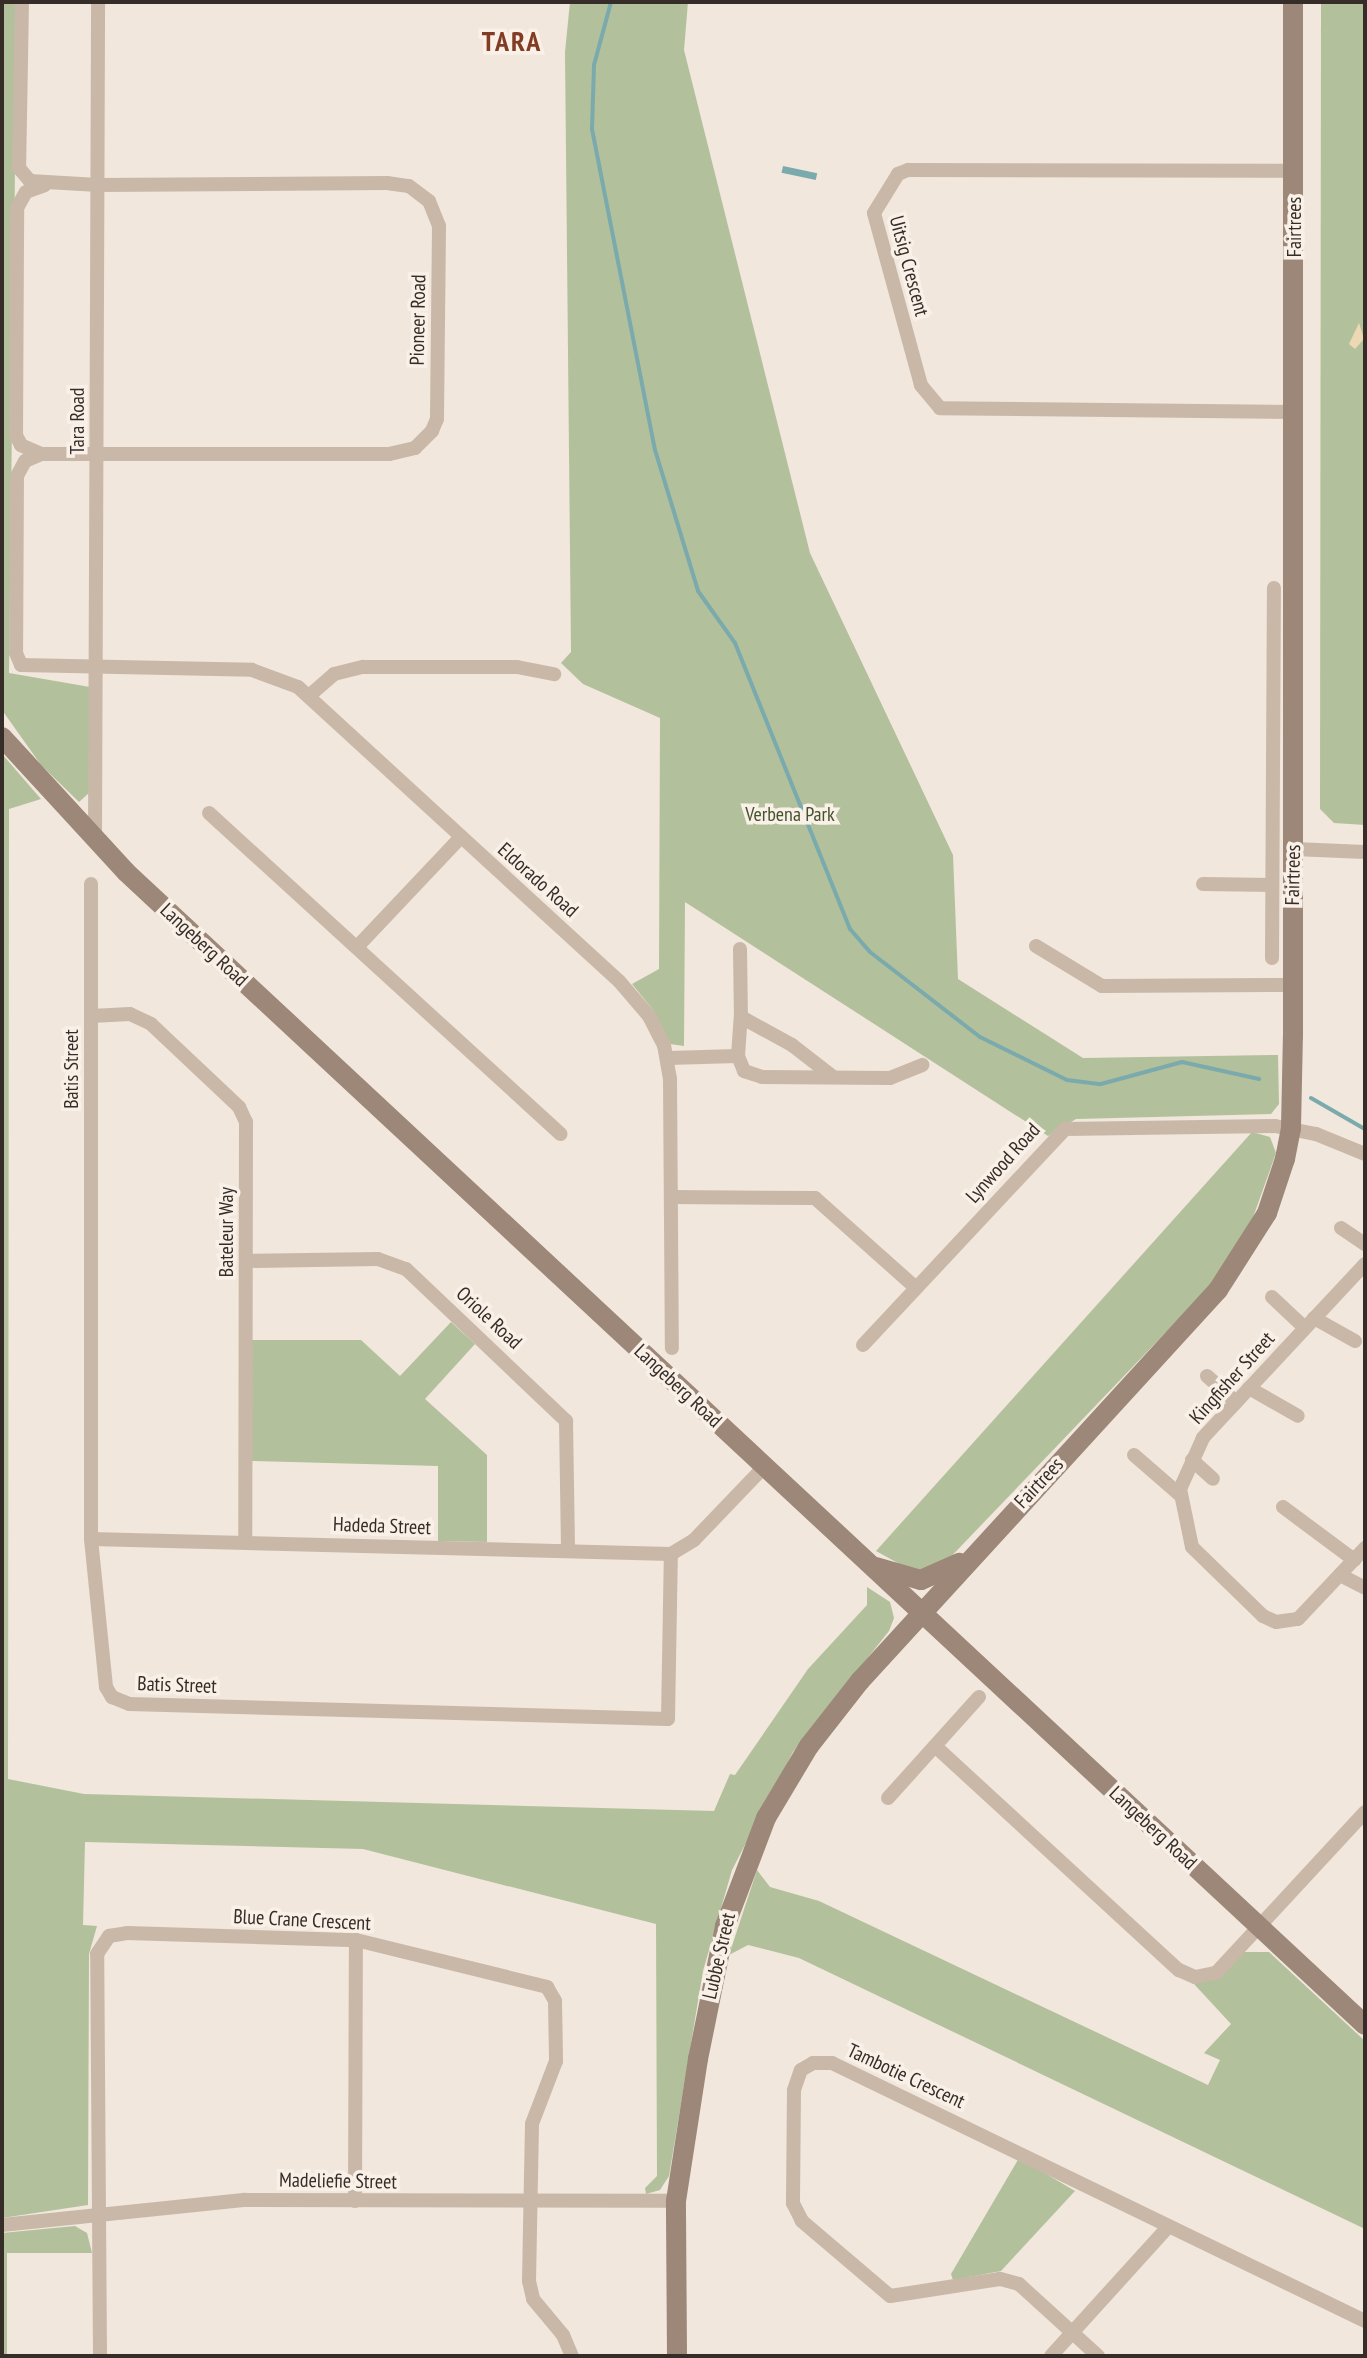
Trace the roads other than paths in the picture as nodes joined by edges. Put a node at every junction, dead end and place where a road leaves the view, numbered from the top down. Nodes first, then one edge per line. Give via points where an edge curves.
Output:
1 (22, 2) edge
2 (98, 2) edge
3 (1293, 2) edge
4 (1294, 171) junction
5 (45, 185) junction
6 (98, 185) junction
7 (1293, 412) junction
8 (41, 454) junction
9 (97, 454) junction
10 (1274, 588) dead end
11 (97, 670) junction
12 (554, 674) dead end
13 (1283, 680) junction
14 (310, 695) junction
15 (2, 737) edge
16 (209, 813) dead end
17 (461, 837) junction
18 (95, 841) junction
19 (1294, 849) junction
20 (1365, 852) edge
21 (91, 884) dead end
22 (1203, 884) dead end
23 (1272, 885) junction
24 (1036, 946) dead end
25 (357, 947) junction
26 (740, 949) dead end
27 (1272, 958) dead end
28 (1292, 985) junction
29 (91, 1016) junction
30 (741, 1017) junction
31 (738, 1056) junction
32 (668, 1058) junction
33 (923, 1065) dead end
34 (832, 1076) junction
35 (1291, 1128) junction
36 (560, 1134) dead end
37 (1365, 1154) edge
38 (671, 1197) junction
39 (1341, 1228) dead end
40 (1365, 1244) edge
41 (246, 1261) junction
42 (1365, 1264) edge
43 (916, 1288) junction
44 (1272, 1297) dead end
45 (1309, 1323) junction
46 (1355, 1341) dead end
47 (863, 1345) dead end
48 (672, 1348) dead end
49 (1207, 1376) dead end
50 (1249, 1388) junction
51 (1236, 1402) junction
52 (1298, 1416) dead end
53 (1134, 1455) dead end
54 (1192, 1460) junction
55 (764, 1467) junction
56 (1213, 1479) dead end
57 (1180, 1495) junction
58 (1283, 1507) dead end
59 (91, 1539) junction
60 (245, 1542) junction
61 (1365, 1548) edge
62 (568, 1551) junction
63 (671, 1554) junction
64 (973, 1555) junction
65 (1354, 1560) junction
66 (869, 1565) junction
67 (1340, 1575) junction
68 (1365, 1588) edge
69 (921, 1614) junction
70 (979, 1697) dead end
71 (935, 1746) junction
72 (888, 1798) dead end
73 (1365, 1812) edge
74 (1259, 1926) junction
75 (356, 1940) junction
76 (1365, 2025) edge
77 (355, 2201) junction
78 (676, 2201) junction
79 (531, 2202) junction
80 (98, 2213) junction
81 (2, 2225) edge
82 (1168, 2227) junction
83 (1365, 2321) edge
84 (1073, 2332) junction
85 (100, 2356) edge
86 (572, 2356) edge
87 (677, 2356) edge
88 (1051, 2356) edge
89 (1098, 2356) edge

1 - 5 street via 19,168 30,181
2 - 6 street, Tara Road
3 - 4 main road, Fairtrees
4 - 7 main road, Fairtrees
4 - 7 street, Uitsig Crescent via 908,170 898,174 874,213 921,385 940,408
5 - 6 street, Pioneer Road
5 - 8 street via 26,192 17,208 16,435 21,445
6 - 9 street, Tara Road
6 - 9 street, Pioneer Road via 400,185 429,201 439,226 437,419 415,448 389,454
7 - 13 main road, Fairtrees
8 - 9 street, Pioneer Road
8 - 11 street, Eldorado Road via 25,461 17,476 17,660 27,667
9 - 11 street, Tara Road
10 - 13 street
11 - 14 street, Eldorado Road via 252,670
11 - 18 street, Tara Road
12 - 14 street via 517,667 363,667 334,674
13 - 19 main road, Fairtrees
13 - 23 street
14 - 17 street, Eldorado Road
15 - 18 main road, Langeberg Road
16 - 25 street
17 - 25 street
17 - 32 street, Eldorado Road via 631,993 656,1028
18 - 55 main road, Langeberg Road
19 - 20 street
19 - 28 main road, Fairtrees
21 - 29 street, Batis Street
22 - 23 street
23 - 27 street
24 - 28 street via 1102,986
25 - 36 street
26 - 30 street
28 - 35 main road, Fairtrees
29 - 41 street, Bateleur Way via 130,1014 151,1024 239,1107 246,1122
29 - 59 street, Batis Street
30 - 31 street
30 - 34 street via 792,1045
31 - 32 street
31 - 34 street via 744,1071 755,1076
32 - 38 street, Eldorado Road
33 - 34 street via 897,1077
35 - 37 street, Lynwood Road
35 - 43 street, Lynwood Road via 1065,1129
35 - 64 main road, Fairtrees via 1272,1203 1227,1279
38 - 43 street via 815,1198
38 - 48 street, Eldorado Road
39 - 40 street
41 - 60 street, Bateleur Way
41 - 62 street, Oriole Road via 378,1259 406,1269 566,1421
42 - 45 street, Kingfisher Street
43 - 47 street, Lynwood Road
44 - 45 street
45 - 46 street
45 - 50 street, Kingfisher Street
49 - 51 street
50 - 51 street, Kingfisher Street
50 - 52 street
51 - 54 street, Kingfisher Street via 1203,1438
53 - 57 street
54 - 56 street
54 - 57 street, Kingfisher Street
55 - 63 street via 694,1540
55 - 66 main road, Langeberg Road
57 - 67 street via 1192,1547 1268,1619 1298,1619
58 - 65 street
59 - 60 street, Hadeda Street
59 - 63 street, Batis Street via 106,1687 123,1703 620,1718 668,1719
60 - 62 street, Hadeda Street
61 - 65 street
62 - 63 street, Hadeda Street
64 - 66 main road via 921,1580
64 - 69 main road, Fairtrees
65 - 67 street
66 - 69 main road, Langeberg Road
67 - 68 street
69 - 74 main road, Langeberg Road
69 - 78 main road, Lubbe Street via 809,1746 751,1852 718,1951
70 - 71 street
71 - 72 street
71 - 74 street via 1187,1975 1216,1973
73 - 74 street
74 - 76 main road, Langeberg Road
75 - 77 street
75 - 79 street, Blue Crane Crescent via 529,1979 551,1992 556,2061 532,2124
75 - 80 street, Blue Crane Crescent via 127,1933 104,1940 96,1975
77 - 79 street, Madeliefie Street
77 - 80 street, Madeliefie Street via 246,2200
78 - 79 street, Madeliefie Street
78 - 87 main road, Lubbe Street
79 - 86 street via 530,2291
80 - 81 street, Madeliefie Street
80 - 85 street
82 - 83 street, Tambotie Crescent
82 - 84 street
82 - 84 street, Tambotie Crescent via 832,2063 813,2063 801,2070 794,2090 793,2203 802,2221 886,2295 1007,2280 1024,2287
84 - 88 street
84 - 89 street, Tambotie Crescent

